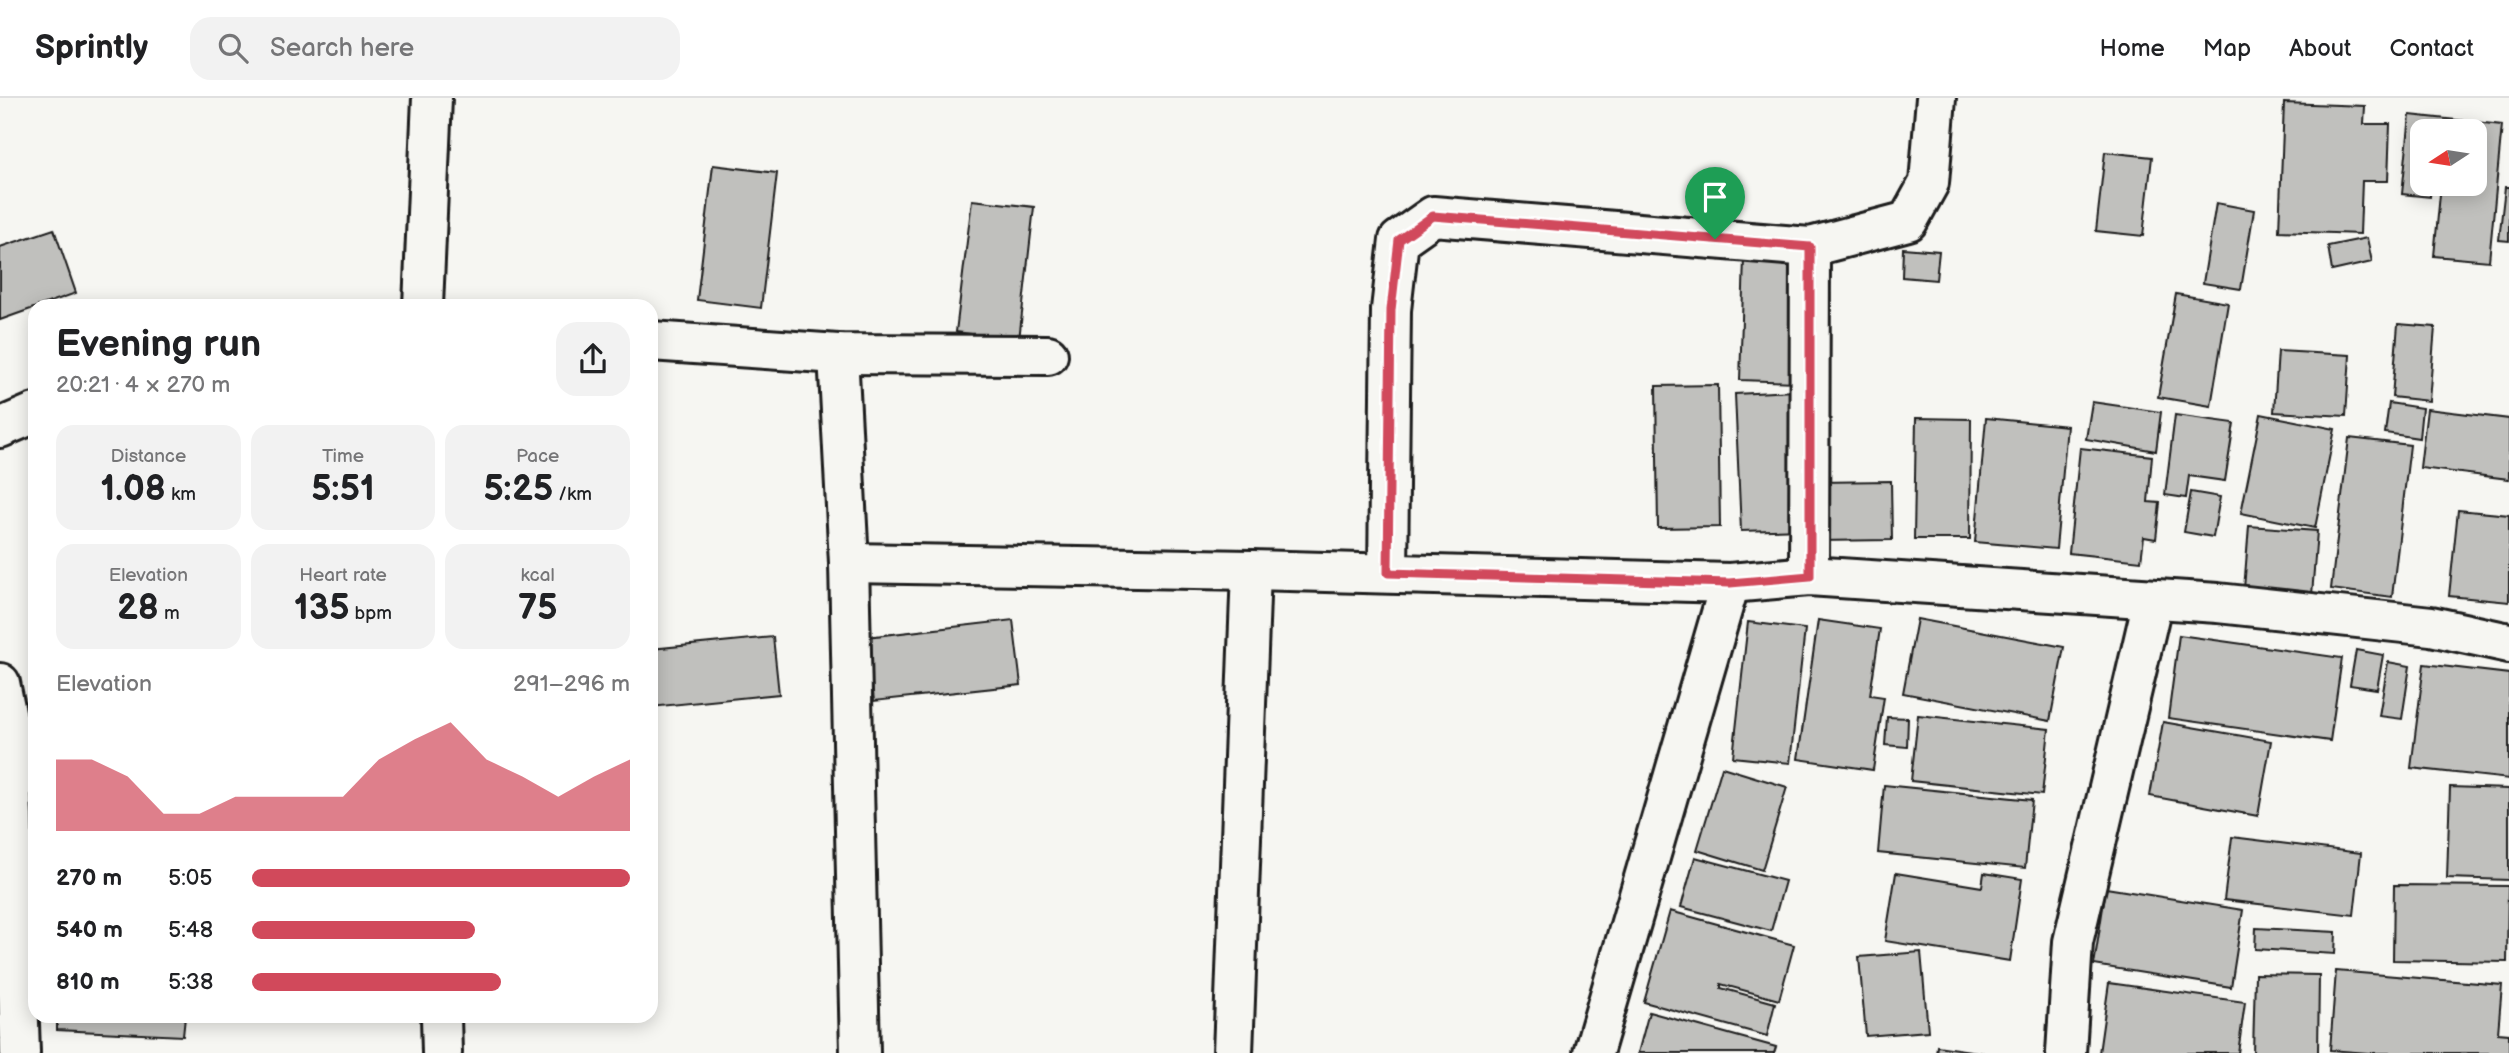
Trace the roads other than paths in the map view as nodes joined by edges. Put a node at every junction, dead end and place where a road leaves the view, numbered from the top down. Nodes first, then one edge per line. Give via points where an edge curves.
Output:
1 (432, 98) edge
2 (1936, 98) edge
3 (1810, 247) junction
4 (423, 299) edge
5 (658, 341) edge
6 (838, 354) junction
7 (1048, 355) dead end
8 (28, 416) edge
9 (0, 428) edge
10 (849, 563) junction
11 (1251, 570) junction
12 (1388, 573) junction
13 (1810, 576) junction
14 (1730, 583) junction
15 (2153, 600) junction
16 (2509, 643) edge
17 (0, 683) edge
18 (441, 1023) edge
19 (20, 1053) edge
20 (442, 1053) edge
21 (860, 1053) edge
22 (1233, 1053) edge
23 (1593, 1053) edge
24 (2066, 1053) edge

1 - 4 street
2 - 3 street via 1929,183 1908,221
3 - 12 street via 1433,216 1399,240 1391,310
3 - 13 street
5 - 6 street
6 - 7 street
6 - 10 street
8 - 9 street
10 - 11 street
10 - 21 street
11 - 12 street
11 - 22 street
12 - 14 street
13 - 14 street
13 - 15 street
14 - 23 street
15 - 16 street via 2431,626
15 - 24 street via 2073,942
17 - 19 street via 9,727
18 - 20 street

